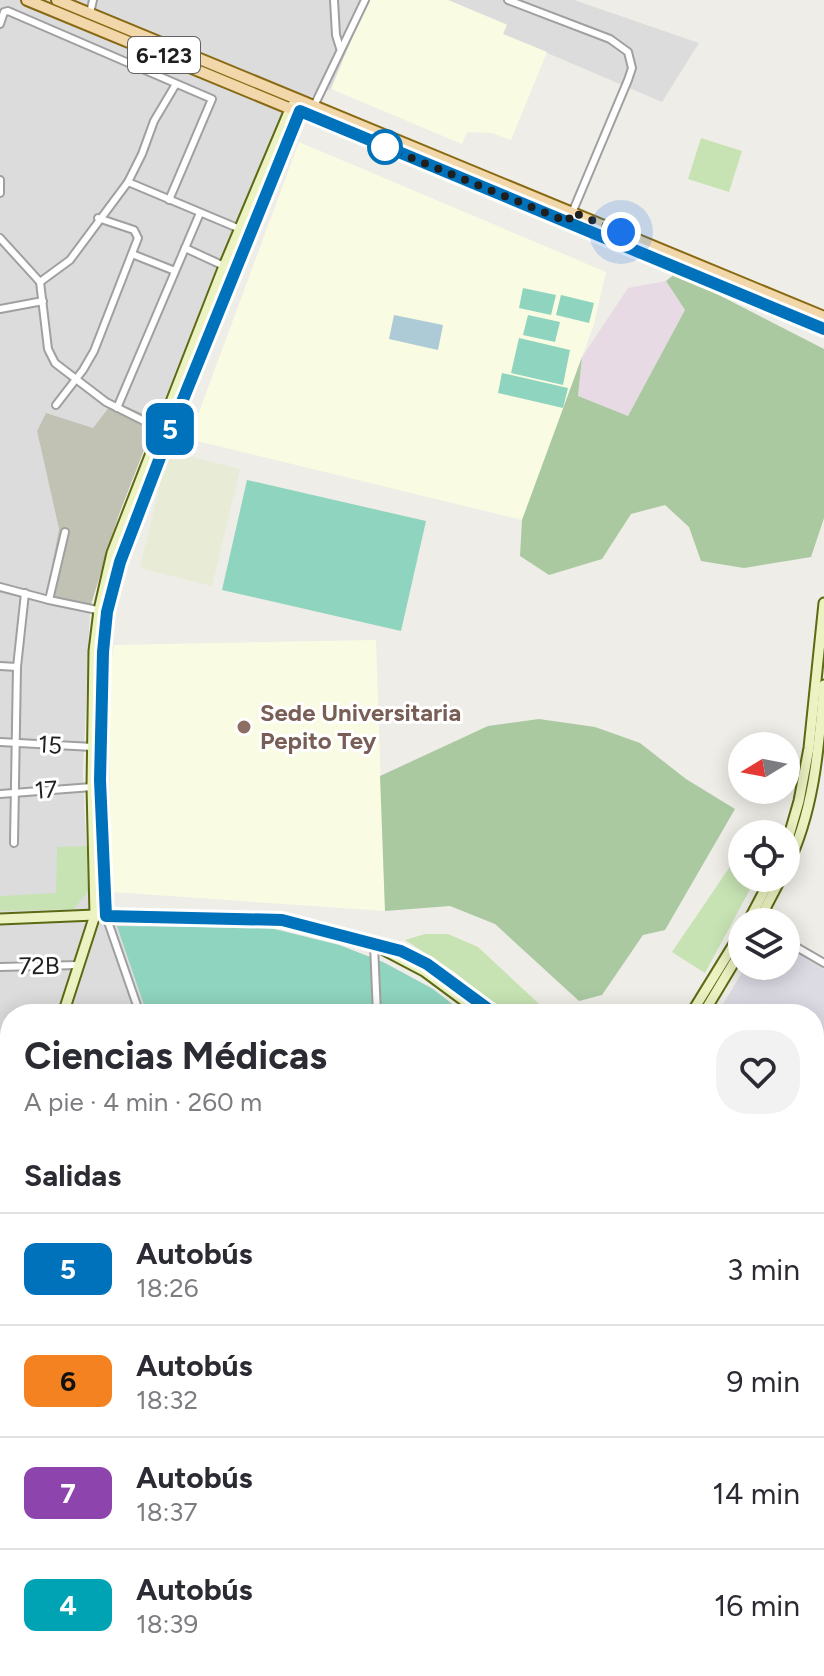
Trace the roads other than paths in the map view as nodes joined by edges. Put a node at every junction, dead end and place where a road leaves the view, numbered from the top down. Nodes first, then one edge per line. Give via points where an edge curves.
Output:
1 (27, 0) edge
2 (57, 0) edge
3 (93, 0) edge
4 (334, 0) edge
5 (365, 0) edge
6 (508, 0) edge
7 (90, 13) junction
8 (0, 24) edge
9 (157, 46) junction
10 (340, 49) junction
11 (150, 72) junction
12 (176, 84) junction
13 (297, 106) junction
14 (314, 106) junction
15 (0, 180) edge
16 (128, 182) junction
17 (0, 193) edge
18 (169, 200) junction
19 (200, 213) junction
20 (570, 217) junction
21 (98, 218) junction
22 (240, 229) junction
23 (0, 238) edge
24 (185, 248) junction
25 (132, 254) junction
26 (224, 266) junction
27 (175, 271) junction
28 (40, 282) junction
29 (223, 285) junction
30 (43, 301) junction
31 (0, 309) edge
32 (824, 317) edge
33 (824, 329) edge
34 (77, 380) junction
35 (56, 405) dead end
36 (117, 408) junction
37 (164, 431) junction
38 (65, 532) dead end
39 (0, 587) edge
40 (25, 593) junction
41 (49, 600) junction
42 (824, 603) edge
43 (103, 611) junction
44 (0, 666) edge
45 (17, 667) junction
46 (824, 685) edge
47 (0, 742) edge
48 (14, 743) junction
49 (96, 747) junction
50 (92, 787) junction
51 (14, 792) junction
52 (0, 794) edge
53 (794, 820) edge
54 (800, 827) edge
55 (14, 843) dead end
56 (95, 894) junction
57 (106, 902) junction
58 (95, 915) junction
59 (78, 916) junction
60 (106, 916) junction
61 (121, 916) junction
62 (0, 919) edge
63 (376, 946) junction
64 (800, 949) edge
65 (728, 954) edge
66 (824, 963) edge
67 (78, 965) junction
68 (0, 967) edge
69 (728, 972) edge
70 (66, 1004) edge
71 (137, 1004) edge
72 (377, 1004) edge
73 (469, 1004) edge
74 (481, 1004) edge
75 (697, 1004) edge
76 (709, 1004) edge

1 - 9 main road, 6-123
2 - 7 main road, 6-123
3 - 7 street
4 - 10 street
5 - 10 street
6 - 20 street via 610,39 628,52 628,80
7 - 9 main road, 6-123
8 - 11 street via 8,11
9 - 11 street
9 - 13 main road, 6-123
10 - 14 street
11 - 12 street
12 - 16 street
12 - 18 street via 212,99
13 - 14 main road, 6-123
13 - 20 main road, 6-123
13 - 22 main road
13 - 29 main road
14 - 20 main road, 6-123
15 - 17 street
16 - 18 street
16 - 21 street
18 - 19 street
19 - 22 street
19 - 24 street
20 - 32 main road, 6-123
20 - 33 main road, 6-123
21 - 25 street via 137,233
21 - 28 street via 70,260
22 - 26 main road
23 - 28 street
24 - 26 street
24 - 27 street
25 - 27 street
25 - 34 street
26 - 29 main road
27 - 36 street
28 - 30 street
29 - 37 main road
30 - 31 street
30 - 34 street via 48,349 55,363
34 - 35 street
34 - 36 street
36 - 37 street
37 - 43 main road via 112,553
38 - 41 street
39 - 40 street
40 - 41 street
40 - 45 street
41 - 43 street
42 - 53 main road via 809,748
43 - 49 main road
44 - 45 street
45 - 48 street
46 - 54 main road via 819,748
47 - 48 street, 15
48 - 49 street, 15
48 - 51 street
49 - 50 main road
49 - 57 main road
50 - 51 street, 17
50 - 56 main road
51 - 52 street, 17
51 - 55 street
56 - 58 main road
56 - 59 main road
57 - 60 main road
57 - 61 main road
58 - 59 main road
58 - 60 main road
58 - 67 main road
59 - 62 main road
60 - 61 main road
60 - 71 street
61 - 63 main road via 282,920
63 - 72 street
63 - 73 main road via 424,971
63 - 74 main road via 427,964
64 - 66 street
65 - 75 main road
67 - 68 street, 72B
67 - 70 main road
69 - 76 main road

